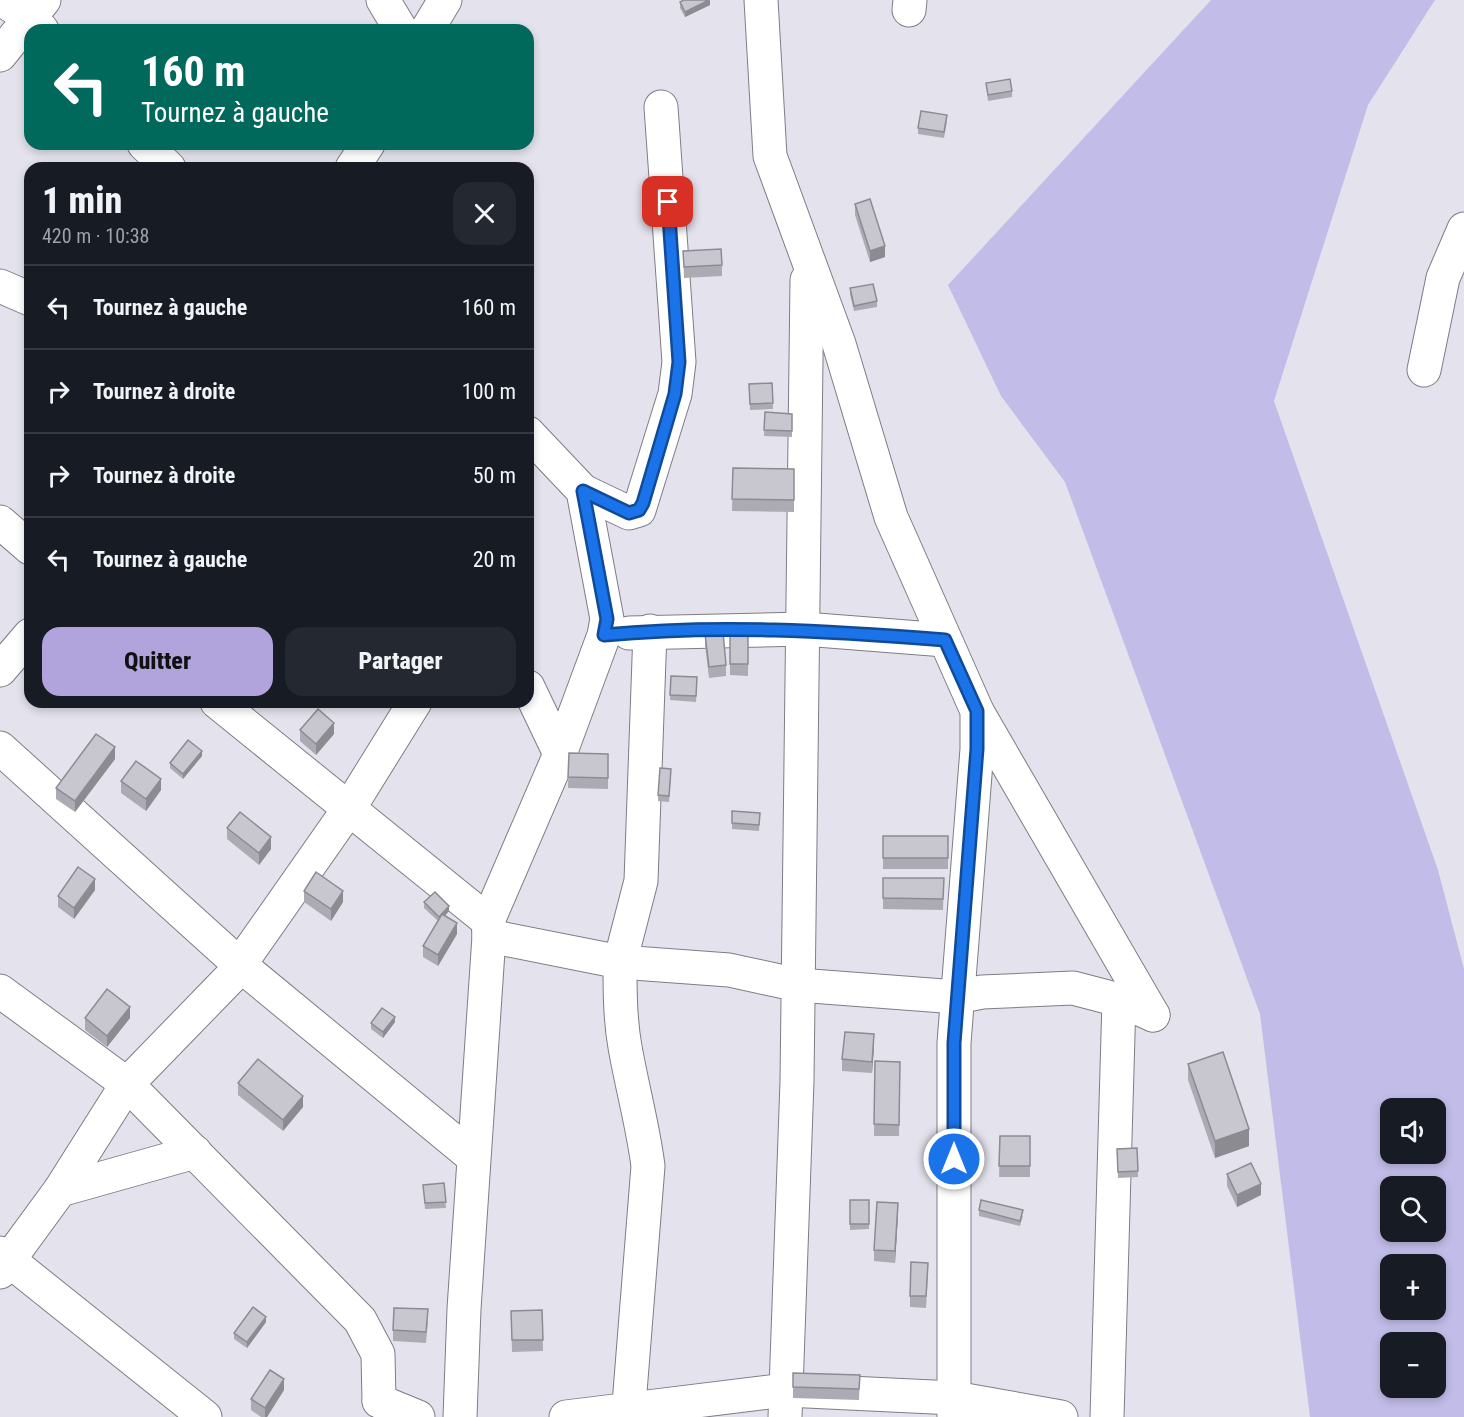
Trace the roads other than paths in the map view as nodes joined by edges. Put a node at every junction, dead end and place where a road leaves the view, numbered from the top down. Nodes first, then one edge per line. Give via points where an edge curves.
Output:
1 (2, 0) edge
2 (383, 0) edge
3 (445, 0) edge
4 (761, 0) edge
5 (39, 16) edge
6 (397, 24) edge
7 (431, 24) edge
8 (24, 31) edge
9 (0, 55) edge
10 (661, 107) dead end
11 (150, 150) edge
12 (163, 162) edge
13 (1464, 229) edge
14 (808, 263) junction
15 (0, 286) edge
16 (24, 296) edge
17 (1424, 370) dead end
18 (534, 439) edge
19 (583, 491) junction
20 (0, 522) edge
21 (24, 543) edge
22 (804, 629) junction
23 (650, 631) junction
24 (604, 635) junction
25 (945, 640) junction
26 (24, 642) edge
27 (0, 670) edge
28 (534, 700) edge
29 (224, 708) edge
30 (411, 708) edge
31 (977, 711) junction
32 (0, 748) edge
33 (560, 754) junction
34 (348, 810) junction
35 (488, 929) junction
36 (620, 962) junction
37 (240, 965) junction
38 (798, 985) junction
39 (0, 991) edge
40 (957, 997) junction
41 (1119, 1000) junction
42 (127, 1084) junction
43 (195, 1152) junction
44 (473, 1157) junction
45 (60, 1190) junction
46 (3, 1262) edge
47 (785, 1404) edge
48 (954, 1407) edge
49 (369, 1409) edge
50 (628, 1412) edge
51 (205, 1417) edge
52 (418, 1417) edge
53 (460, 1417) edge
54 (566, 1417) edge
55 (1061, 1417) edge
56 (1107, 1417) edge

1 - 5 street
2 - 6 street
3 - 7 street
4 - 14 street via 770,156
8 - 9 street
10 - 19 street via 679,362 675,394 639,510 629,513
11 - 12 street
13 - 17 street via 1443,278
14 - 22 street
14 - 25 street via 839,344 891,517
15 - 16 street
18 - 19 street
19 - 24 street via 607,619
20 - 21 street
22 - 23 street
22 - 25 street
22 - 38 street
23 - 24 street
23 - 36 street via 641,881
24 - 33 street
25 - 31 street
26 - 27 street
28 - 33 street
29 - 34 street
30 - 34 street
31 - 40 street
31 - 41 street via 1153,1015
32 - 37 street
33 - 35 street
34 - 35 street
34 - 37 street
35 - 36 street
35 - 44 street
36 - 38 street via 729,970
36 - 50 street via 625,1047 648,1167
37 - 42 street
37 - 44 street
38 - 40 street
38 - 47 street
39 - 42 street
40 - 41 street via 1073,987
40 - 48 street
41 - 56 street
42 - 43 street
42 - 45 street
43 - 45 street
43 - 49 street via 360,1320 378,1354
44 - 53 street
45 - 46 street
46 - 51 street
47 - 48 street
47 - 50 street
48 - 55 street
49 - 52 street
50 - 54 street

